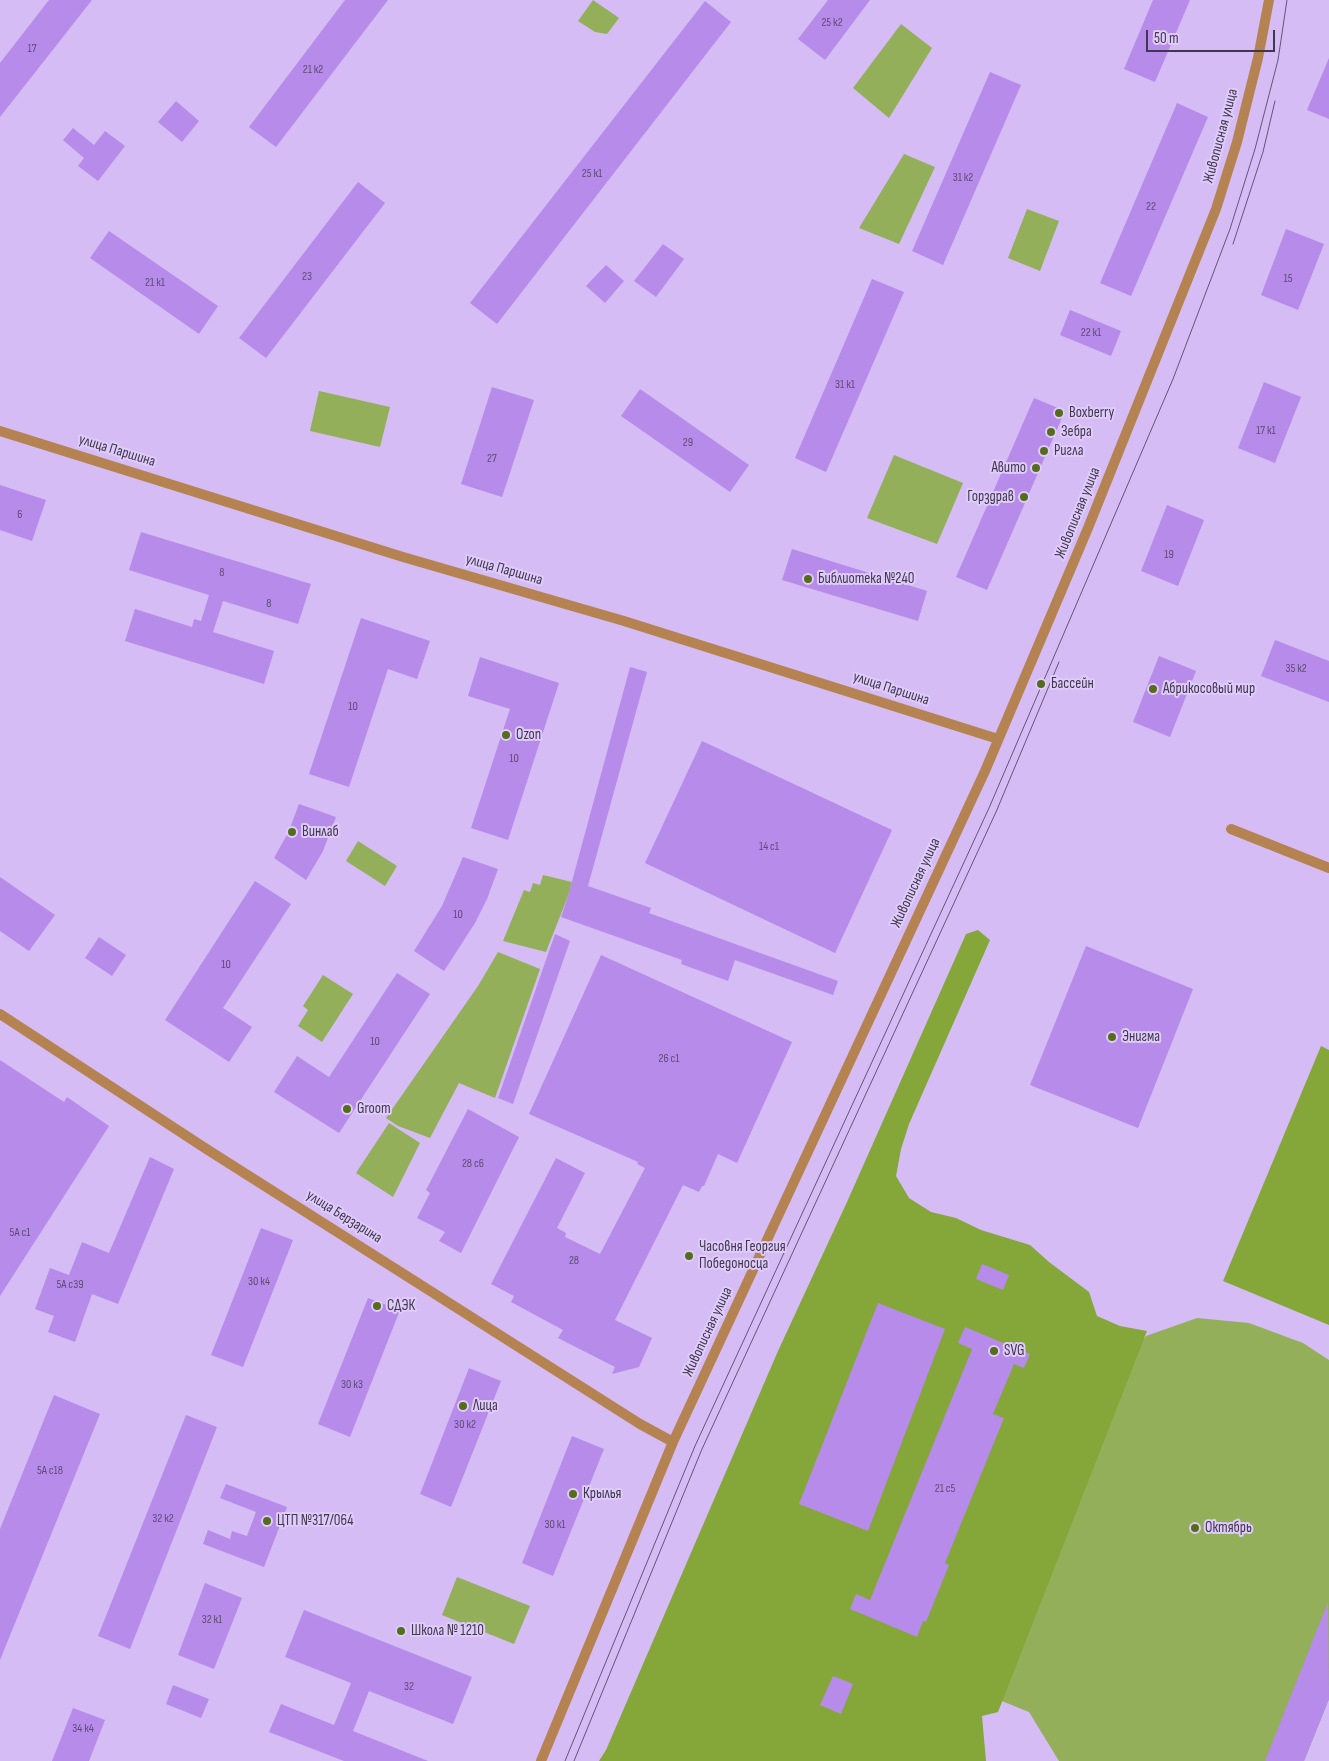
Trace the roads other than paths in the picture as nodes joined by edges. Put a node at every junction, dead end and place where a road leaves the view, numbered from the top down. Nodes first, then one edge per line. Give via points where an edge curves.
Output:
1 (1269, 0) edge
2 (0, 430) edge
3 (998, 740) junction
4 (1230, 829) dead end
5 (1329, 868) edge
6 (0, 1014) edge
7 (673, 1442) junction
8 (541, 1761) edge

1 - 3 street, Живописная улица via 1256,68 1216,209 1088,528
2 - 3 street, улица Паршина via 403,557 661,632
3 - 7 street, Живописная улица
4 - 5 street
6 - 7 street, улица Берзарина via 640,1424
7 - 8 street, Живописная улица

